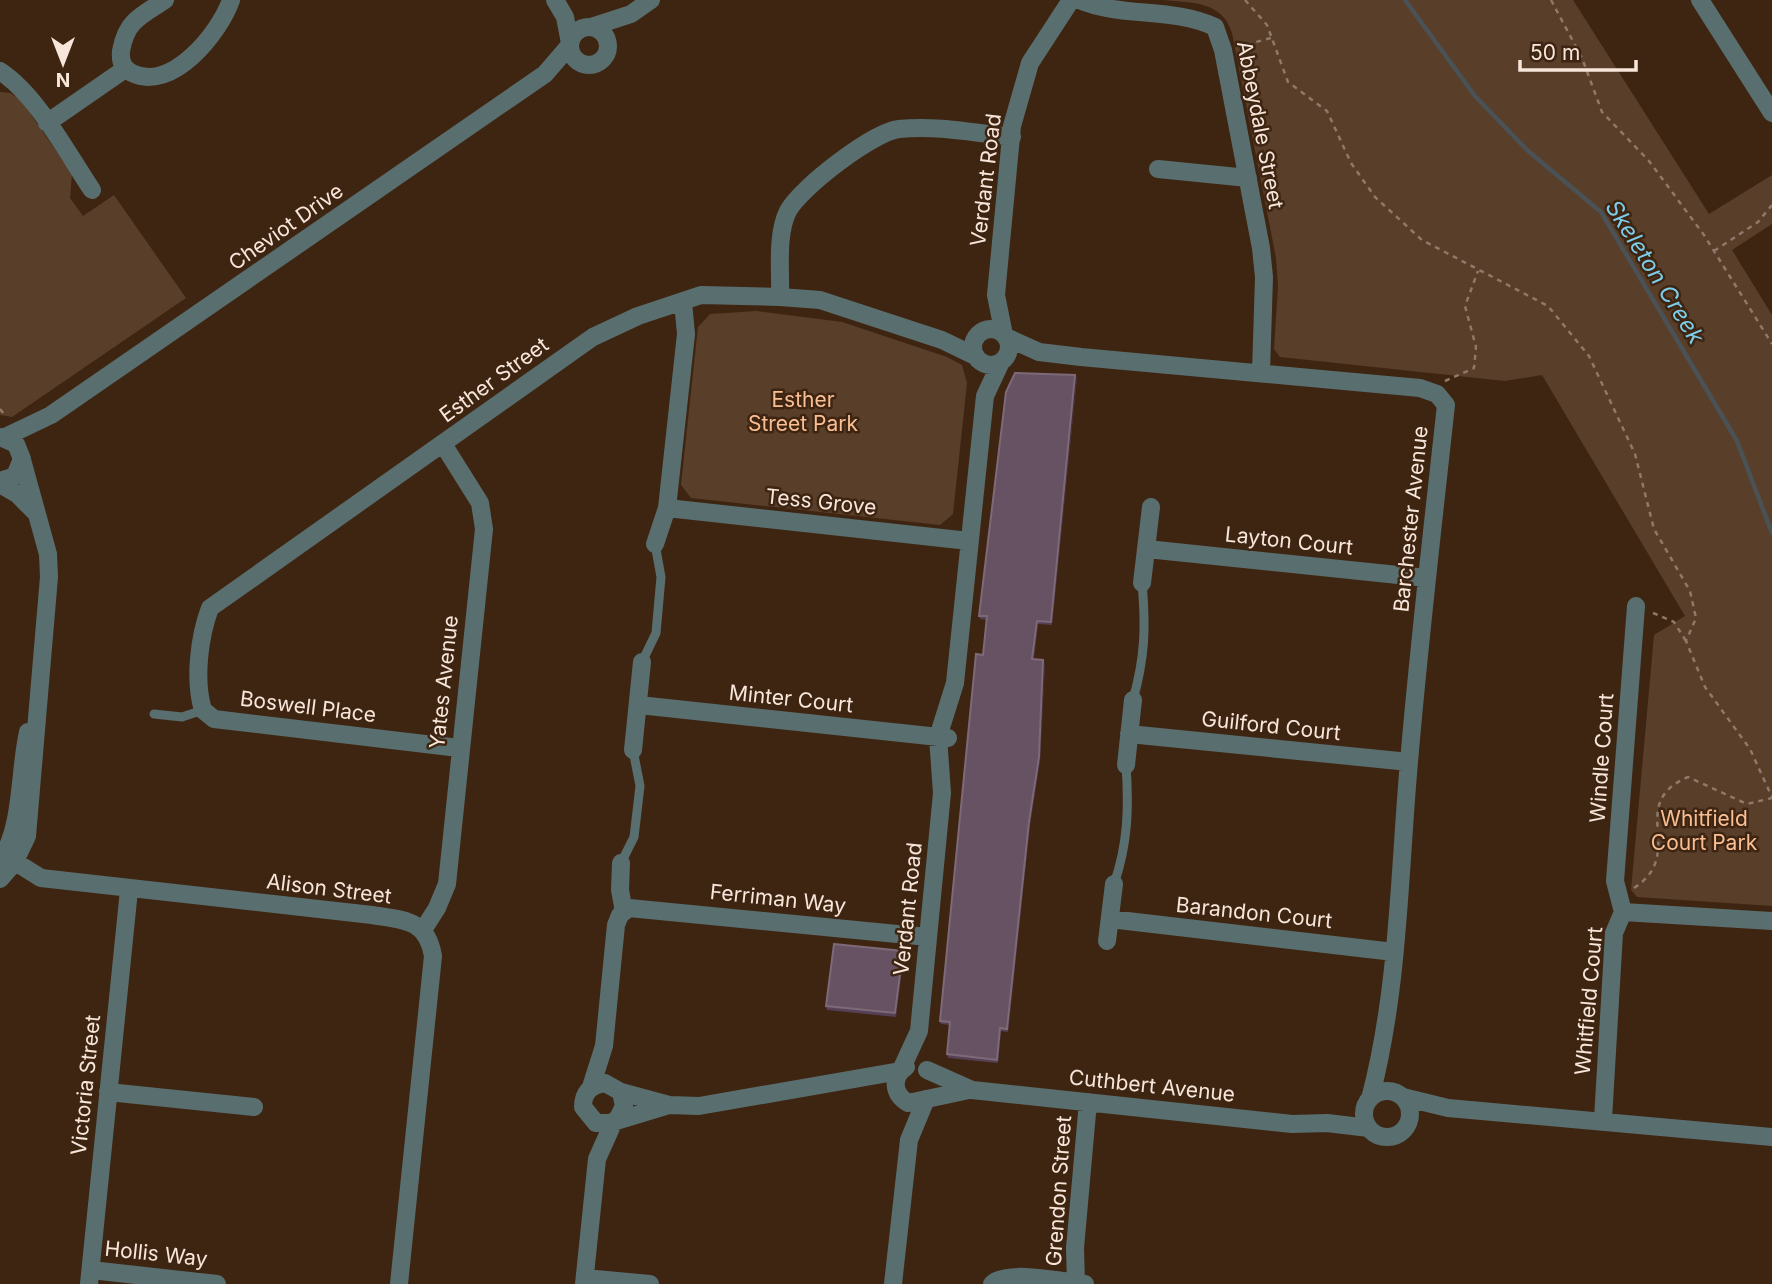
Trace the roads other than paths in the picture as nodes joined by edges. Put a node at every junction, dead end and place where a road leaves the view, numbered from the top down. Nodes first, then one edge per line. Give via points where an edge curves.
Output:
1 (165, 0) edge
2 (231, 0) edge
3 (651, 0) edge
4 (1071, 0) edge
5 (1079, 0) edge
6 (1700, 0) edge
7 (558, 4) edge
8 (631, 14) junction
9 (591, 27) junction
10 (570, 44) junction
11 (608, 49) junction
12 (590, 65) junction
13 (125, 69) junction
14 (0, 71) edge
15 (545, 74) junction
16 (1772, 113) edge
17 (47, 122) junction
18 (1012, 137) junction
19 (1158, 169) dead end
20 (1248, 178) junction
21 (92, 190) dead end
22 (996, 295) junction
23 (780, 297) junction
24 (683, 302) junction
25 (978, 334) junction
26 (1005, 336) junction
27 (942, 340) junction
28 (1039, 352) junction
29 (976, 358) junction
30 (1002, 362) junction
31 (1261, 372) junction
32 (985, 396) junction
33 (51, 415) junction
34 (2, 437) edge
35 (443, 444) junction
36 (22, 460) junction
37 (0, 483) edge
38 (1151, 507) dead end
39 (667, 508) junction
40 (38, 514) junction
41 (969, 541) junction
42 (655, 544) joint
43 (1147, 549) junction
44 (1427, 578) junction
45 (1142, 583) joint
46 (1636, 606) road end
47 (642, 662) joint
48 (1133, 700) joint
49 (639, 705) junction
50 (203, 710) junction
51 (154, 715) dead end
52 (1129, 734) junction
53 (944, 738) junction
54 (459, 748) junction
55 (633, 750) joint
56 (1409, 762) junction
57 (1126, 765) joint
58 (6, 859) edge
59 (621, 863) joint
60 (0, 879) edge
61 (1114, 884) joint
62 (129, 890) junction
63 (1621, 904) junction
64 (624, 912) junction
65 (1110, 919) junction
66 (1772, 921) edge
67 (423, 930) junction
68 (928, 937) junction
69 (1107, 941) dead end
70 (1394, 952) junction
71 (919, 1031) junction
72 (604, 1046) junction
73 (1382, 1052) junction
74 (926, 1069) junction
75 (901, 1070) junction
76 (852, 1081) junction
77 (591, 1087) junction
78 (619, 1090) junction
79 (972, 1090) junction
80 (108, 1092) junction
81 (897, 1093) junction
82 (1399, 1094) junction
83 (926, 1099) junction
84 (1088, 1102) junction
85 (1368, 1104) junction
86 (669, 1105) junction
87 (254, 1107) dead end
88 (1448, 1108) junction
89 (586, 1114) junction
90 (1603, 1119) junction
91 (616, 1121) junction
92 (1327, 1123) junction
93 (1409, 1123) junction
94 (1369, 1128) junction
95 (1772, 1137) edge
96 (909, 1140) junction
97 (597, 1159) junction
98 (90, 1277) edge
99 (585, 1281) edge
100 (216, 1284) edge
101 (398, 1284) edge
102 (650, 1284) edge
103 (893, 1284) edge
104 (992, 1284) edge
105 (1079, 1284) edge

1 - 13 street via 128,29 121,50
2 - 13 street via 219,26 185,63 145,78
3 - 8 street
4 - 18 street, Verdant Road via 1030,63
5 - 20 street, Abbeydale Street via 1100,9 1198,19 1215,27
6 - 16 street
7 - 9 street
7 - 10 street
8 - 9 street
8 - 11 street
9 - 10 street via 576,32
9 - 11 street via 605,36
10 - 12 street via 575,59
10 - 15 street, Cheviot Drive
11 - 12 street via 601,61
12 - 15 street, Cheviot Drive
13 - 17 street
14 - 17 street
15 - 33 street, Cheviot Drive
17 - 21 street
18 - 22 street, Verdant Road
18 - 23 street via 920,128 895,129 877,137 806,189 788,211
19 - 20 street
20 - 31 street, Abbeydale Street via 1264,277
22 - 25 street, Verdant Road
22 - 26 street, Verdant Road
23 - 24 street, Esther Street via 701,295
23 - 27 street, Esther Street via 820,300
24 - 35 street, Esther Street via 593,337
24 - 39 street via 686,334
25 - 26 street via 992,329
25 - 27 street, Esther Street
25 - 29 street via 973,346
26 - 28 street
26 - 30 street via 1009,350
27 - 29 street, Esther Street
28 - 30 street
28 - 31 street
29 - 30 street via 988,365
29 - 32 street, Verdant Road
30 - 32 street, Verdant Road
31 - 44 street, Barchester Avenue via 1420,388 1446,404
32 - 41 street, Verdant Road
33 - 34 street, Cheviot Drive
33 - 36 street, Cheviot Drive
34 - 36 street via 16,444
35 - 50 street, Esther Street via 210,608 198,687
35 - 54 street, Yates Avenue via 480,503 484,529
36 - 37 street, Cheviot Drive via 15,475
36 - 40 street
37 - 40 street
38 - 43 street
39 - 41 street, Tess Grove
39 - 42 street
40 - 58 street via 50,577 27,836
41 - 53 street, Verdant Road via 955,683
42 - 47 lane via 661,577 656,633
43 - 44 street, Layton Court
43 - 45 street
44 - 56 street, Barchester Avenue
45 - 48 lane via 1146,637
46 - 63 street, Windle Court via 1615,881
47 - 49 street
48 - 52 street
49 - 53 street, Minter Court
49 - 55 street
50 - 51 lane via 182,717
50 - 54 street, Boswell Place via 228,721
52 - 56 street, Guilford Court
52 - 57 street
53 - 68 street, Verdant Road
54 - 67 street, Yates Avenue via 447,884
55 - 59 lane via 640,786 638,806 634,837
56 - 70 street, Barchester Avenue
57 - 61 lane via 1128,820 1124,856
58 - 60 street
58 - 62 street, Alison Street via 41,878
59 - 64 street
61 - 65 street
62 - 67 street, Alison Street via 372,915 413,923
62 - 80 street, Victoria Street
63 - 66 street, Whitfield Court
63 - 90 street, Whitfield Court via 1614,933
64 - 68 street, Ferriman Way via 639,907
64 - 72 street via 616,925
65 - 69 street
65 - 70 street, Barandon Court
67 - 101 street via 431,940 433,956
68 - 71 street, Verdant Road
70 - 73 street, Barchester Avenue
71 - 74 street, Verdant Road
71 - 75 street, Verdant Road
72 - 77 street
72 - 78 street
73 - 82 street, Barchester Avenue
73 - 85 street, Barchester Avenue
74 - 75 street via 914,1065
74 - 79 street, Cuthbert Avenue
74 - 83 street via 933,1087
75 - 76 street
75 - 81 street via 895,1080
76 - 81 street
76 - 86 street via 823,1082 729,1102
77 - 78 street via 605,1083
77 - 89 street via 583,1100
78 - 86 street
78 - 91 street via 624,1106
79 - 83 street, Cuthbert Avenue
79 - 84 street, Cuthbert Avenue
80 - 87 street
80 - 98 street, Victoria Street
81 - 83 street via 908,1102
81 - 96 street
82 - 85 street via 1377,1093
82 - 88 street
82 - 93 street via 1410,1109
83 - 96 street
84 - 92 street, Cuthbert Avenue via 1292,1124
84 - 105 street, Grendon Street via 1075,1248
85 - 92 street, Cuthbert Avenue
85 - 94 street
86 - 91 street
88 - 90 street
88 - 93 street
89 - 91 street via 596,1123
89 - 97 street
90 - 95 street
91 - 97 street
92 - 94 street, Cuthbert Avenue
93 - 94 street via 1390,1137
96 - 103 street
97 - 99 street
98 - 100 street, Hollis Way
99 - 102 street
104 - 105 street via 1011,1276

